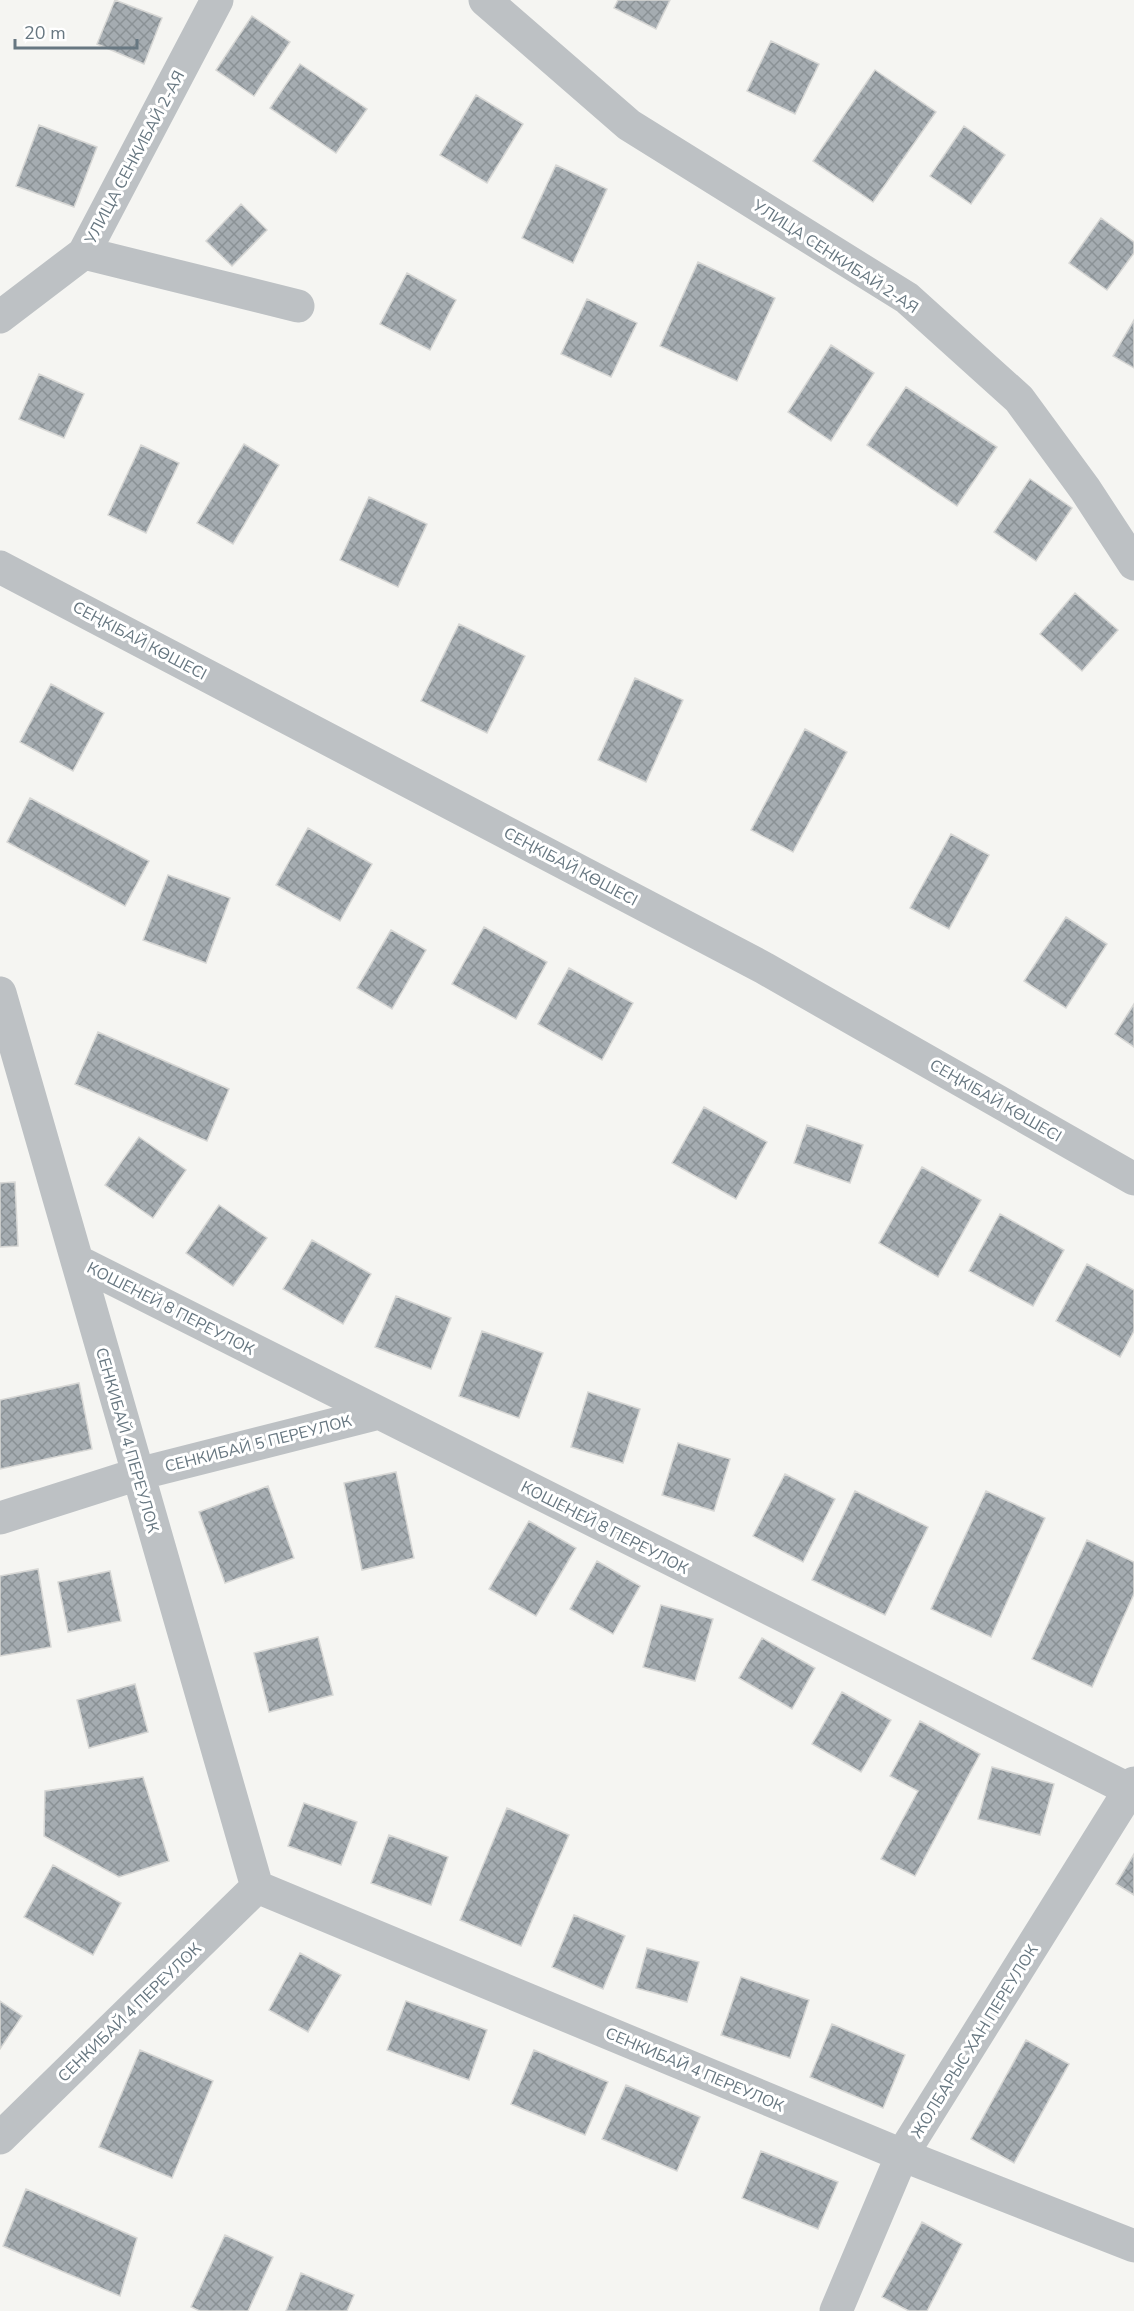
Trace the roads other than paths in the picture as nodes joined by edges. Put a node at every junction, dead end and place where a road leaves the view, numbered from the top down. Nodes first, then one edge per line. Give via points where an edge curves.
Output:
1 (217, 0) edge
2 (485, 0) edge
3 (84, 253) junction
4 (298, 306) dead end
5 (0, 317) edge
6 (1134, 564) edge
7 (0, 567) edge
8 (0, 993) edge
9 (14, 1092) edge
10 (1134, 1179) edge
11 (77, 1261) junction
12 (379, 1413) junction
13 (138, 1474) junction
14 (0, 1518) edge
15 (1133, 1789) edge
16 (257, 1887) junction
17 (0, 2138) edge
18 (902, 2155) junction
19 (1134, 2246) edge
20 (836, 2311) edge

1 - 3 street, УЛИЦА СЕНКИБАЙ 2-АЯ
2 - 6 street, УЛИЦА СЕНКИБАЙ 2-АЯ via 629,125 907,298 1019,399
3 - 4 street
3 - 5 street, УЛИЦА СЕНКИБАЙ 2-АЯ
7 - 10 street, СЕҢКІБАЙ КӨШЕСІ via 764,968
8 - 9 street, СЕНКИБАЙ 4 ПЕРЕУЛОК
9 - 11 street, СЕНКИБАЙ 4 ПЕРЕУЛОК
11 - 12 street, КОШЕНЕЙ 8 ПЕРЕУЛОК
11 - 13 street, СЕНКИБАЙ 4 ПЕРЕУЛОК
12 - 13 street, СЕНКИБАЙ 5 ПЕРЕУЛОК
12 - 15 street, КОШЕНЕЙ 8 ПЕРЕУЛОК
13 - 14 street, СЕНКИБАЙ 5 ПЕРЕУЛОК
13 - 16 street, СЕНКИБАЙ 4 ПЕРЕУЛОК
15 - 18 street, ЖОЛБАРЫС ХАН ПЕРЕУЛОК
16 - 17 street, СЕНКИБАЙ 4 ПЕРЕУЛОК
16 - 18 street, СЕНКИБАЙ 4 ПЕРЕУЛОК
18 - 19 street, СЕНКИБАЙ 4 ПЕРЕУЛОК
18 - 20 street, ЖОЛБАРЫС ХАН ПЕРЕУЛОК

